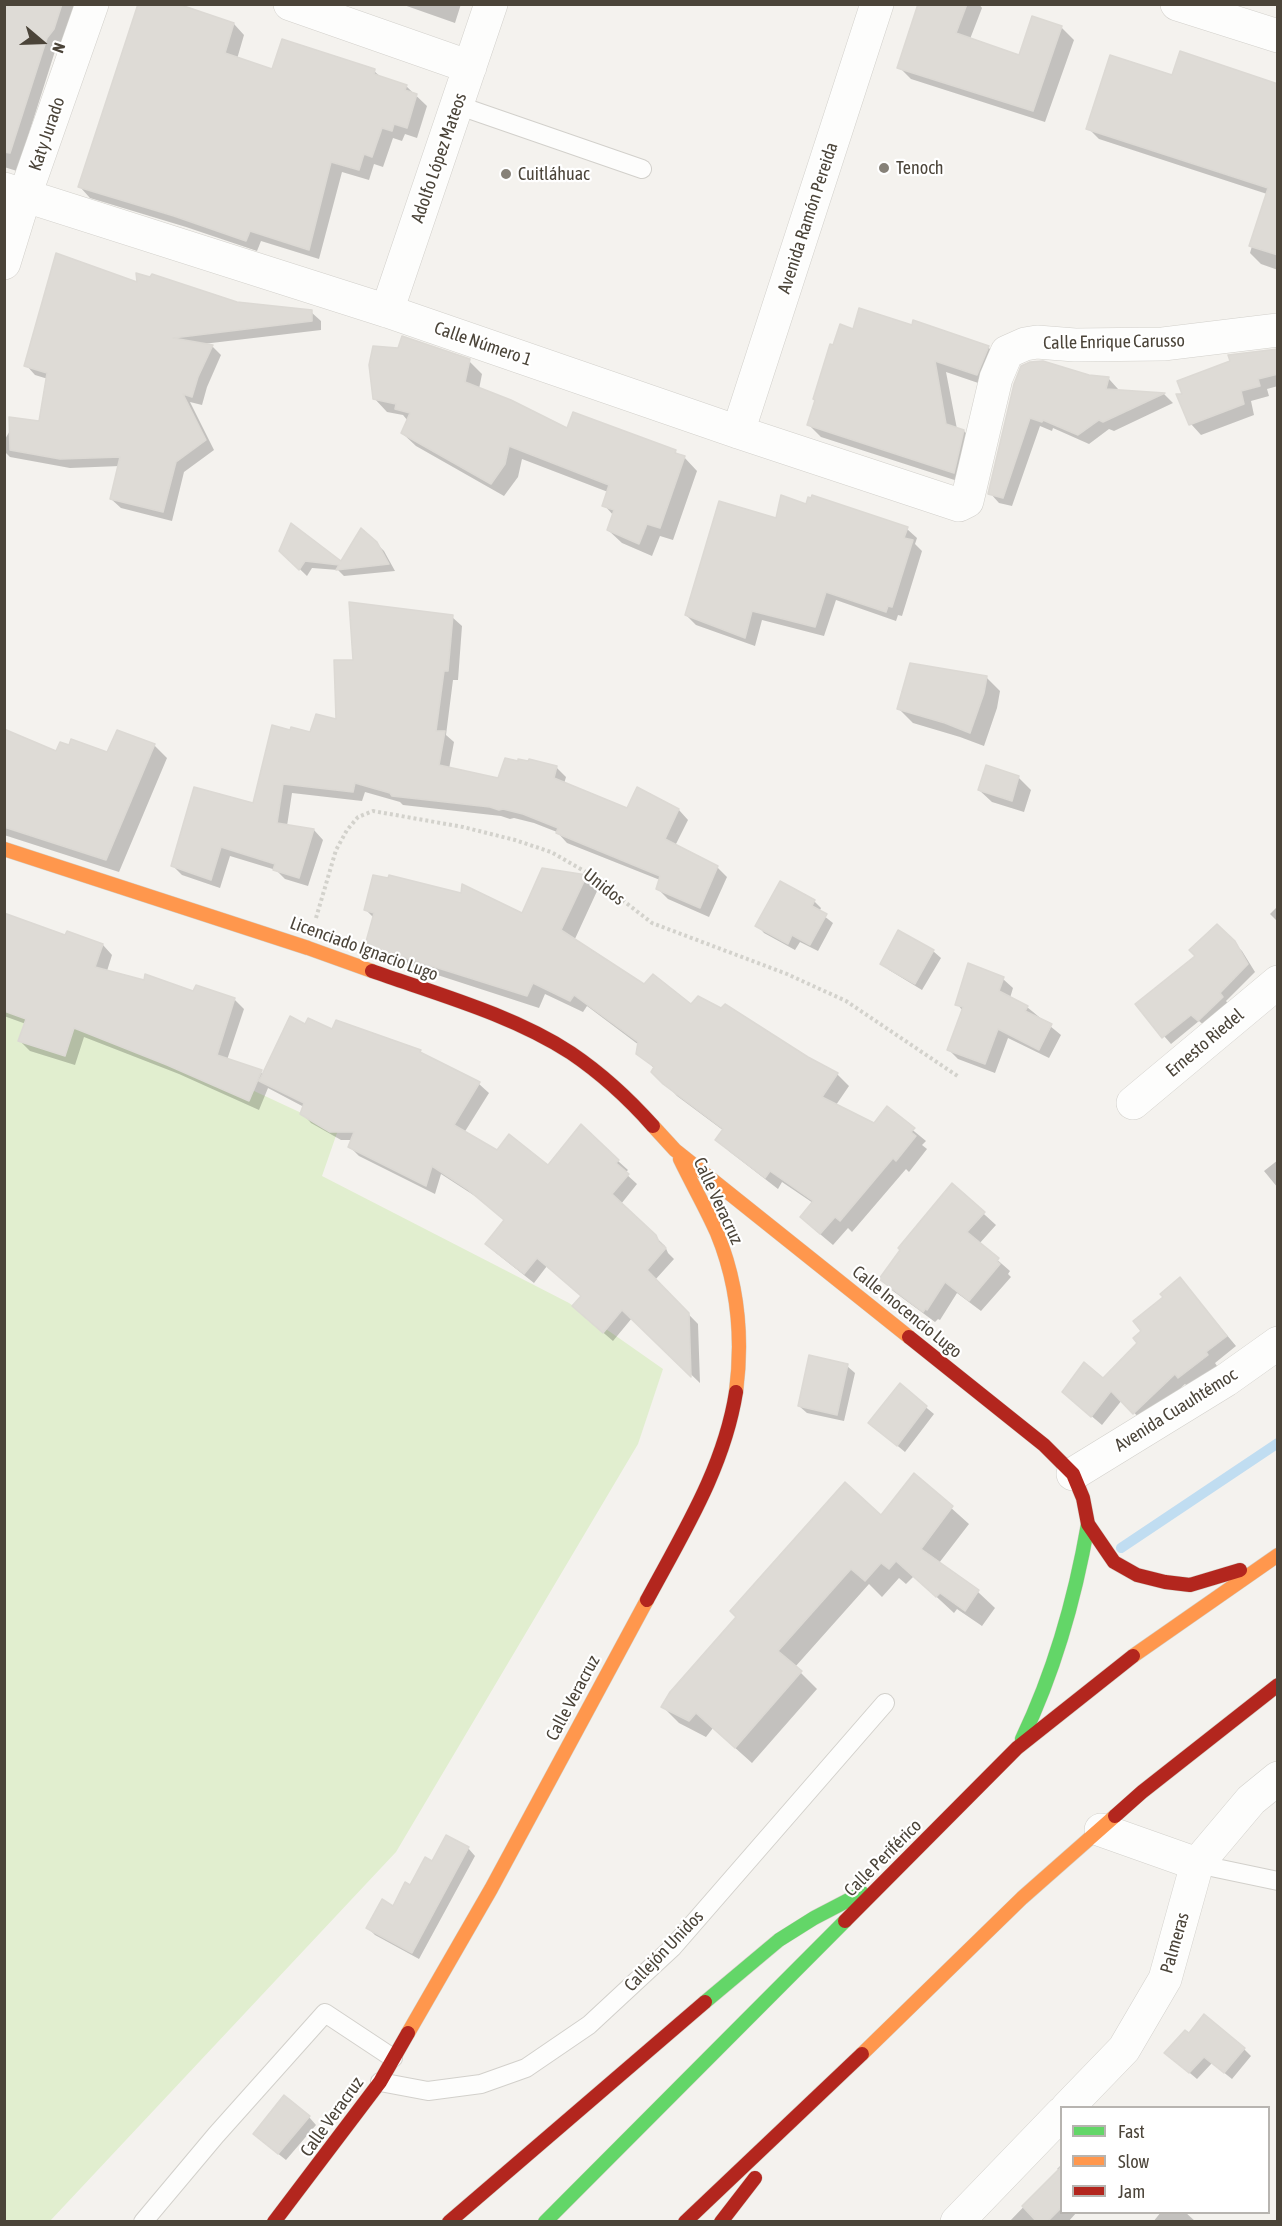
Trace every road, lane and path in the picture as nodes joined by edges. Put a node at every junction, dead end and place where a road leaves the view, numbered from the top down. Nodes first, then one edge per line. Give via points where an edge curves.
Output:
1 (92, 4) edge
2 (290, 4) edge
3 (490, 4) edge
4 (877, 4) edge
5 (1178, 4) edge
6 (1278, 36) edge
7 (470, 67) junction
8 (457, 105) junction
9 (642, 169) dead end
10 (15, 192) edge
11 (4, 263) edge
12 (387, 311) junction
13 (1278, 330) edge
14 (738, 432) junction
15 (959, 505) joint
16 (4, 849) edge
17 (308, 948) junction
18 (1278, 982) edge
19 (959, 1077) dead end
20 (1133, 1103) dead end
21 (675, 1150) junction
22 (1278, 1343) edge
23 (1073, 1474) junction
24 (1088, 1524) junction
25 (1273, 1558) edge
26 (1278, 1685) edge
27 (885, 1703) dead end
28 (1017, 1748) junction
29 (1278, 1779) edge
30 (1101, 1830) junction
31 (1197, 1864) junction
32 (1278, 1881) edge
33 (885, 1882) junction
34 (393, 2058) junction
35 (842, 2073) junction
36 (380, 2082) junction
37 (1069, 2106) edge
38 (1060, 2115) edge
39 (143, 2222) edge
40 (274, 2222) edge
41 (449, 2222) edge
42 (545, 2222) edge
43 (685, 2222) edge
44 (721, 2222) edge
45 (957, 2222) edge

1 - 10 street, Katy Jurado
2 - 7 street
3 - 7 street, Adolfo López Mateos
4 - 14 street, Avenida Ramón Pereida
5 - 6 street
7 - 8 street, Adolfo López Mateos
8 - 9 lane
8 - 12 street, Adolfo López Mateos
10 - 11 street, Katy Jurado
10 - 12 street, Calle Número 1
12 - 14 street, Calle Número 1
13 - 15 street, Calle Enrique Carusso via 1163,344 1037,342 1007,352 996,378 968,501
14 - 15 street, Calle Número 1
16 - 17 main road, Licenciado Ignacio Lugo
17 - 19 path, Unidos via 336,850 358,817 373,811 463,827 551,852 586,872 652,923 787,974 846,1001
17 - 21 main road, Licenciado Ignacio Lugo via 475,1008 527,1029 571,1053 623,1093
18 - 20 street, Ernesto Riedel
21 - 23 main road, Calle Inocencio Lugo via 1044,1445
21 - 34 main road, Calle Veracruz via 717,1234 734,1285 740,1345 736,1393 725,1438 708,1486 491,1889
22 - 23 street, Avenida Cuauhtémoc via 1226,1380
23 - 24 main road, Calle Inocencio Lugo
24 - 25 main road via 1114,1562 1137,1575 1165,1582 1190,1585
24 - 28 main road via 1071,1614 1057,1659
25 - 28 main road, Calle Periférico via 1114,1670
26 - 30 main road via 1142,1792
27 - 36 lane, Callejón Unidos via 672,1947 589,2025 526,2068 481,2084 428,2091
28 - 33 main road, Calle Periférico
29 - 31 street, Palmeras via 1251,1800
30 - 31 street
30 - 35 main road via 1022,1898
31 - 32 lane
31 - 37 street, Palmeras via 1165,1979 1124,2049
33 - 41 main road via 821,1913 768,1948
33 - 42 main road, Calle Periférico
34 - 36 main road, Calle Veracruz
34 - 39 lane via 325,2013
35 - 43 main road
35 - 44 main road
36 - 40 main road, Calle Veracruz
38 - 45 street

